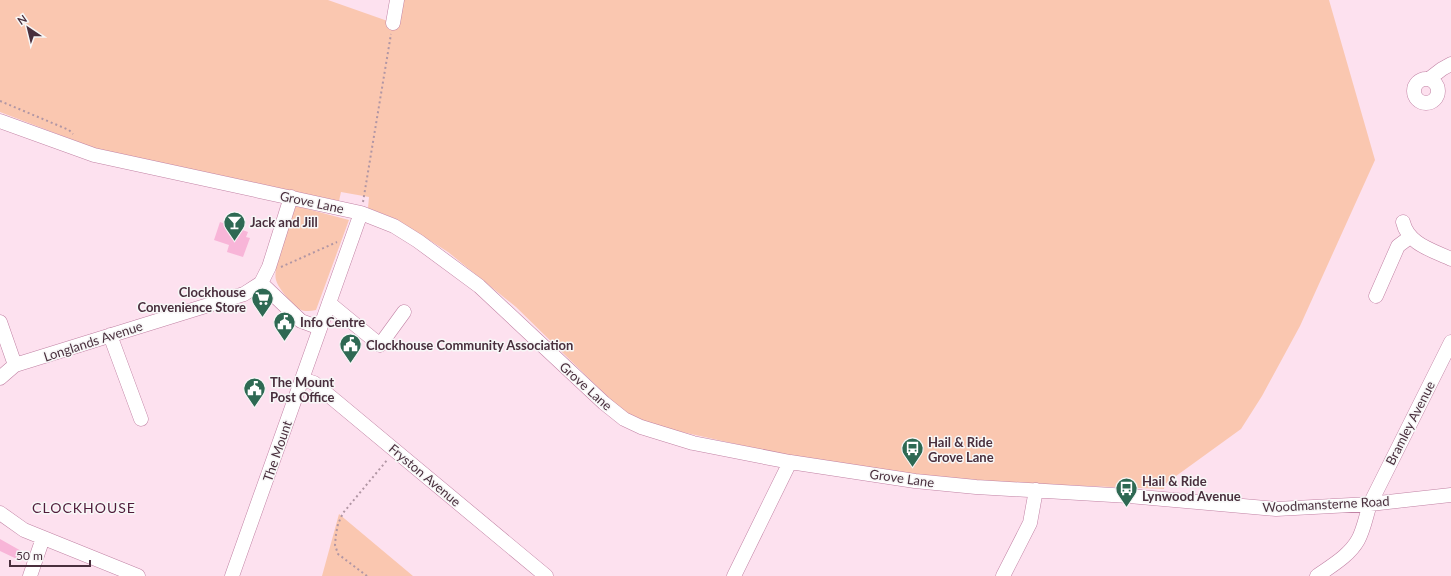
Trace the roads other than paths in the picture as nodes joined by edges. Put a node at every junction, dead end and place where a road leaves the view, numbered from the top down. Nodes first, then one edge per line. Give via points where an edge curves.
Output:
1 (397, 0) edge
2 (392, 23) road end
3 (1451, 64) edge
4 (1428, 79) dead end
5 (0, 121) edge
6 (290, 197) junction
7 (361, 213) junction
8 (1403, 222) dead end
9 (1410, 236) junction
10 (1451, 258) edge
11 (260, 283) junction
12 (1376, 296) dead end
13 (329, 303) junction
14 (404, 312) dead end
15 (0, 322) edge
16 (320, 328) junction
17 (110, 335) junction
18 (1451, 342) edge
19 (15, 365) junction
20 (0, 378) edge
21 (302, 379) junction
22 (141, 419) dead end
23 (790, 462) junction
24 (1036, 490) junction
25 (1451, 494) edge
26 (1129, 496) joint
27 (1370, 504) junction
28 (0, 513) edge
29 (43, 538) junction
30 (30, 576) edge
31 (138, 576) edge
32 (232, 576) edge
33 (546, 576) edge
34 (734, 576) edge
35 (1003, 576) edge
36 (1317, 576) edge

1 - 2 street
3 - 4 street
5 - 6 street, Grove Lane via 94,155
6 - 7 street, Grove Lane
6 - 11 street, Longlands Avenue via 269,267
7 - 13 street, The Mount
7 - 23 street, Grove Lane via 394,226 479,286 598,398 624,419 693,443
8 - 9 street via 1404,229
9 - 10 street via 1417,243
9 - 12 street via 1398,246
11 - 16 street via 301,321
11 - 17 street, Longlands Avenue via 244,294
13 - 14 street via 380,345
13 - 16 street, The Mount
15 - 19 street
16 - 21 street, The Mount
17 - 19 street, Longlands Avenue
17 - 22 street
18 - 27 street, Bramley Avenue
19 - 20 street, Longlands Avenue
21 - 32 street, The Mount
21 - 33 street, Fryston Avenue via 314,383
23 - 24 street, Grove Lane via 915,481
23 - 34 street
24 - 26 street, Grove Lane
24 - 35 street via 1030,523
25 - 27 street, Woodmansterne Road
26 - 27 street, Woodmansterne Road via 1276,509
27 - 36 street, Bramley Avenue via 1358,541 1345,555
28 - 29 street via 24,530
29 - 30 street
29 - 31 street

